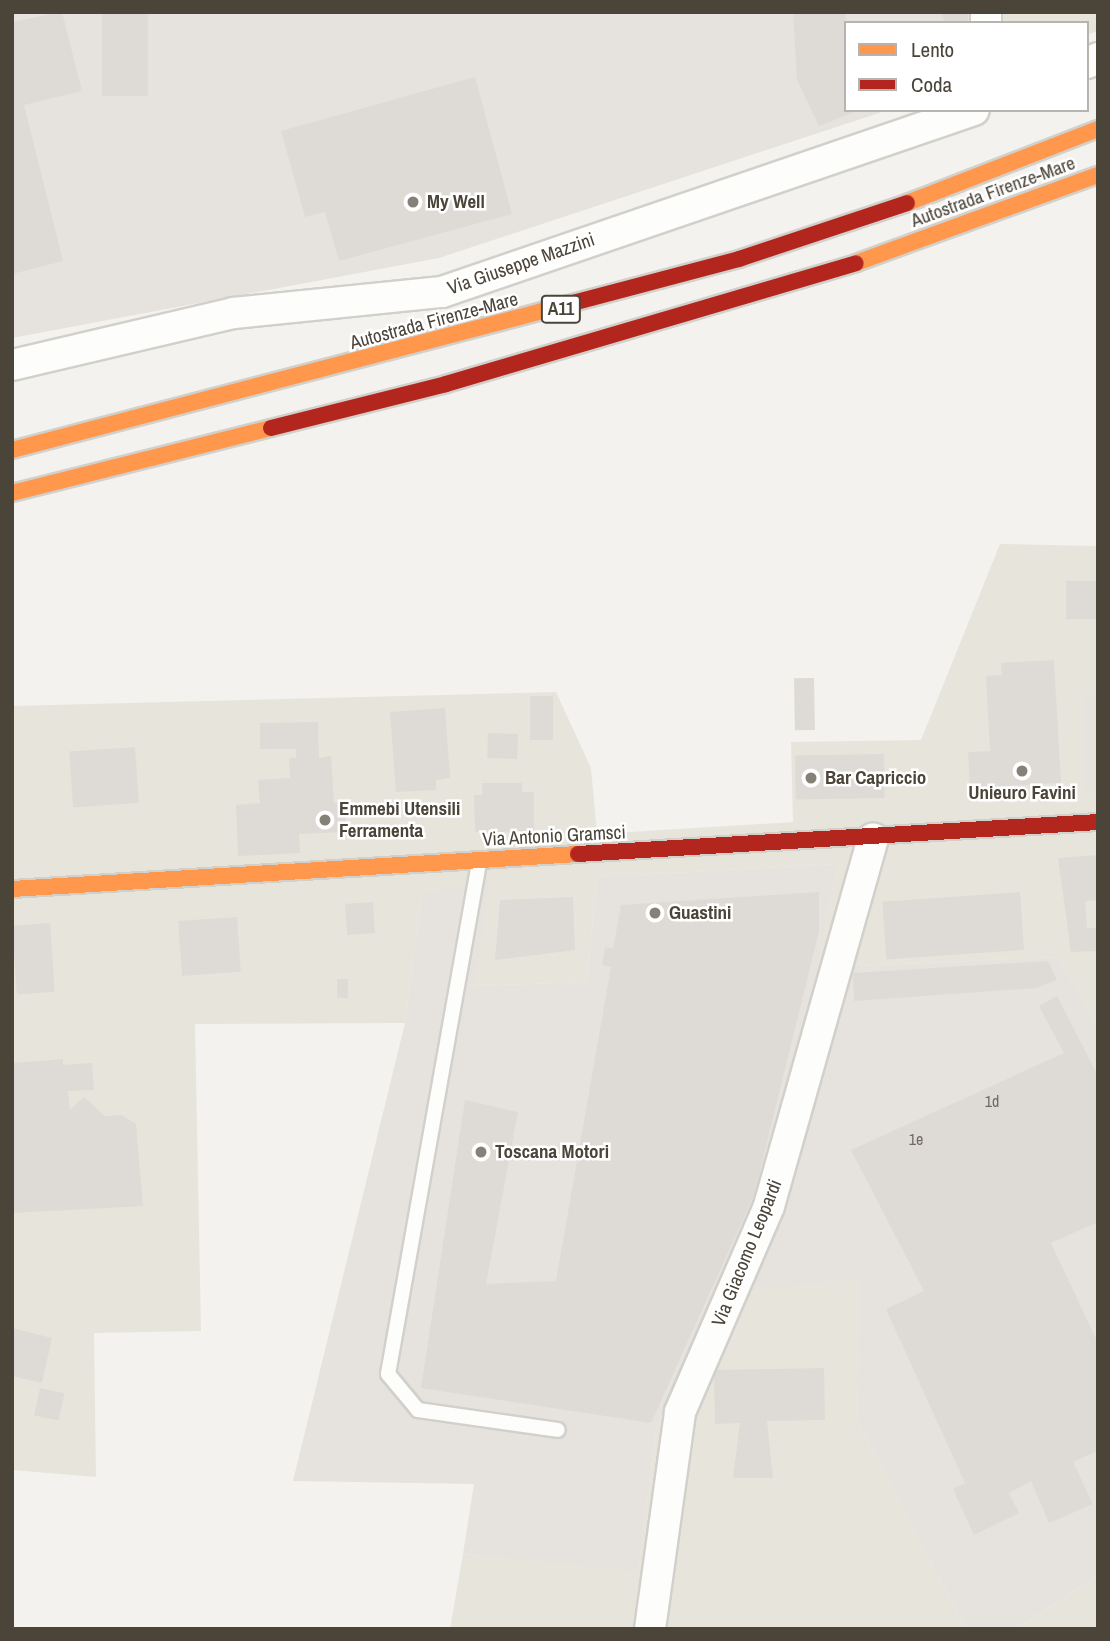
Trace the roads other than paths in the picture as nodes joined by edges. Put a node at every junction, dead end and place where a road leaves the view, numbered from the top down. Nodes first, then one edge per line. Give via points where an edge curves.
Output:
1 (968, 112) edge
2 (1098, 129) edge
3 (1098, 175) edge
4 (12, 365) edge
5 (12, 450) edge
6 (12, 493) edge
7 (1098, 822) edge
8 (873, 838) junction
9 (479, 862) junction
10 (12, 889) edge
11 (558, 1430) dead end
12 (650, 1629) edge

1 - 4 street, Via Giuseppe Mazzini via 442,292 234,313
2 - 5 main road, Autostrada Firenze-Mare / A11 via 739,259
3 - 6 main road, Autostrada Firenze-Mare / A11 via 989,220 747,299 446,384
7 - 8 main road, Via Antonio Gramsci
8 - 9 main road, Via Antonio Gramsci
8 - 12 street, Via Giacomo Leopardi via 769,1206 680,1412
9 - 10 main road, Via Antonio Gramsci
9 - 11 lane via 388,1374 418,1410

